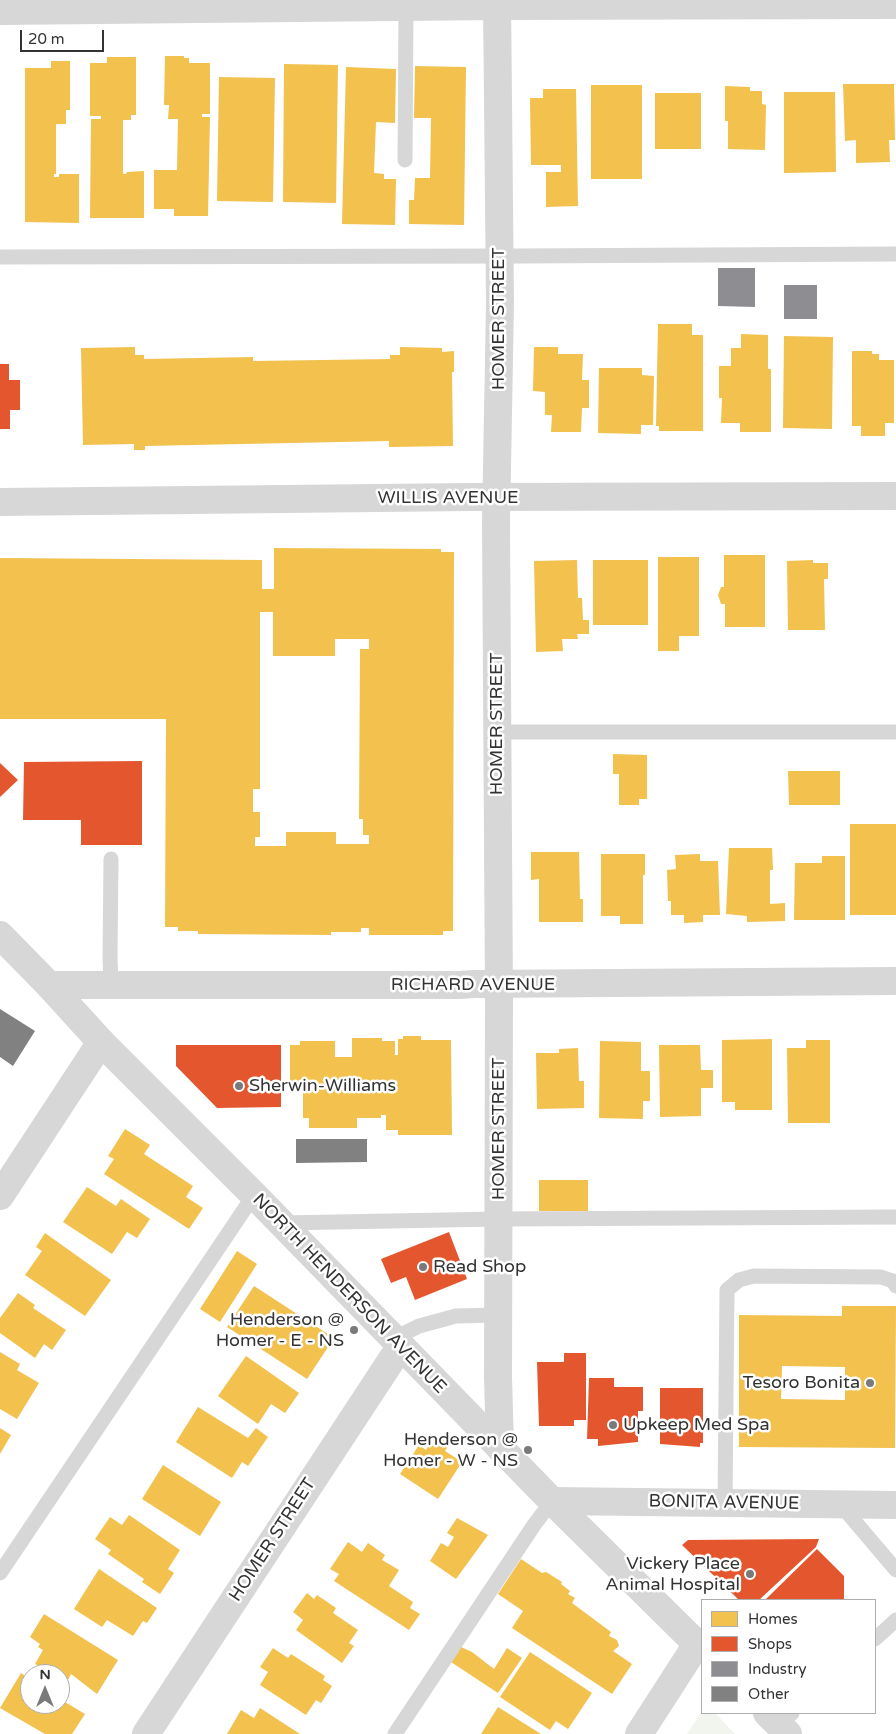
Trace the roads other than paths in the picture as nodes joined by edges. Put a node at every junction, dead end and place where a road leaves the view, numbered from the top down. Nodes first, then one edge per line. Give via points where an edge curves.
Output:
1 (498, 3) edge
2 (896, 6) edge
3 (406, 7) junction
4 (0, 10) edge
5 (405, 160) dead end
6 (896, 254) edge
7 (500, 256) junction
8 (0, 257) edge
9 (896, 496) edge
10 (496, 498) junction
11 (0, 502) edge
12 (497, 732) junction
13 (896, 732) edge
14 (111, 859) dead end
15 (0, 934) edge
16 (896, 981) edge
17 (498, 984) junction
18 (49, 985) junction
19 (111, 985) junction
20 (101, 1042) junction
21 (254, 1195) junction
22 (0, 1196) edge
23 (896, 1217) edge
24 (499, 1219) junction
25 (279, 1222) junction
26 (896, 1286) edge
27 (499, 1316) junction
28 (397, 1343) junction
29 (500, 1448) junction
30 (552, 1501) junction
31 (725, 1503) junction
32 (840, 1504) junction
33 (896, 1505) edge
34 (896, 1570) edge
35 (0, 1573) edge
36 (896, 1620) edge
37 (876, 1638) edge
38 (700, 1647) edge
39 (146, 1734) edge
40 (395, 1734) edge
41 (639, 1734) edge

1 - 2 street
1 - 3 street
1 - 7 street, HOMER STREET
3 - 4 street
3 - 5 lane
6 - 7 lane
7 - 8 lane
7 - 10 street, HOMER STREET
9 - 10 street, WILLIS AVENUE
10 - 11 street, WILLIS AVENUE
10 - 12 street, HOMER STREET
12 - 13 lane
12 - 17 street, HOMER STREET
14 - 19 lane
15 - 18 street, NORTH HENDERSON AVENUE
16 - 17 street, RICHARD AVENUE
17 - 19 street, RICHARD AVENUE
17 - 24 street, HOMER STREET
18 - 19 street, RICHARD AVENUE
18 - 20 street, NORTH HENDERSON AVENUE
20 - 21 street, NORTH HENDERSON AVENUE
20 - 22 street
21 - 25 street, NORTH HENDERSON AVENUE
21 - 35 lane
23 - 24 lane
24 - 25 lane
24 - 27 street, HOMER STREET
25 - 28 street, NORTH HENDERSON AVENUE
26 - 31 lane via 893,1281 881,1277 754,1276 739,1280 727,1290
27 - 28 lane via 456,1316 419,1326
27 - 29 street, HOMER STREET
28 - 29 street, NORTH HENDERSON AVENUE
28 - 39 street, HOMER STREET
29 - 30 street, NORTH HENDERSON AVENUE
30 - 31 street, BONITA AVENUE
30 - 38 street, NORTH HENDERSON AVENUE
30 - 40 lane
31 - 32 street, BONITA AVENUE
32 - 33 street, BONITA AVENUE
32 - 34 lane
36 - 37 lane
38 - 41 street

